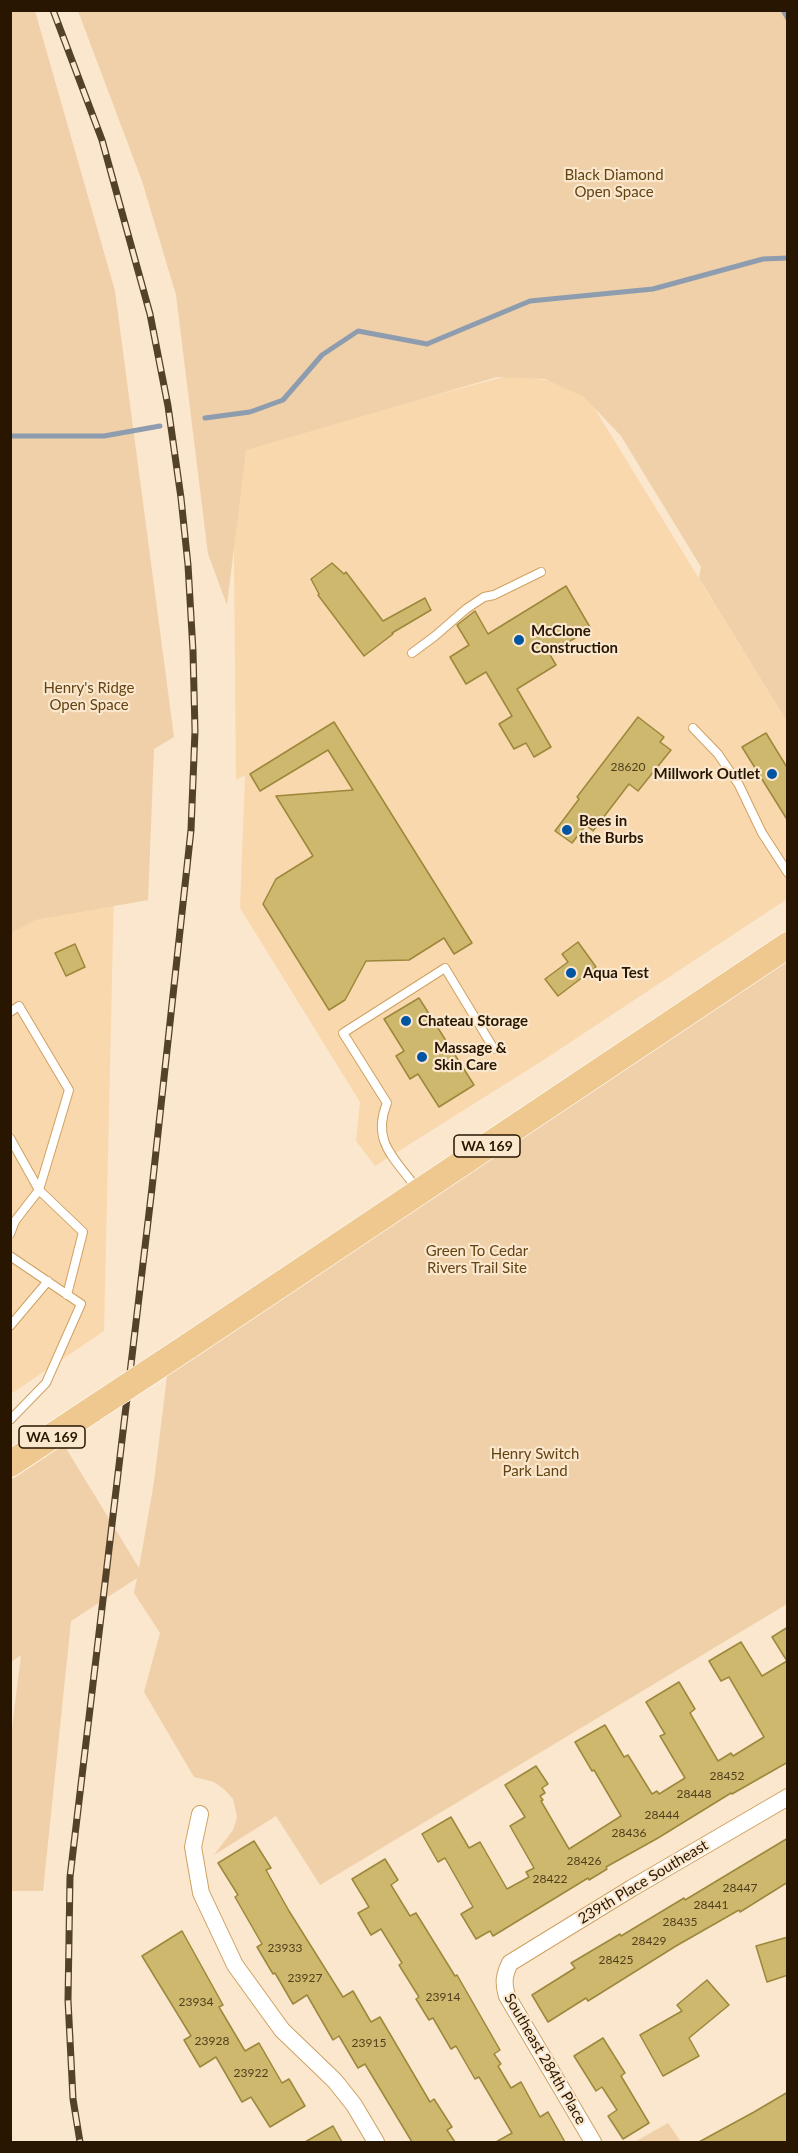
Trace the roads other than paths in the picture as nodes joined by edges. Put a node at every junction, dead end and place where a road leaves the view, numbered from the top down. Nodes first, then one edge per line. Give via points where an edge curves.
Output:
1 (541, 572) dead end
2 (412, 654) dead end
3 (693, 728) dead end
4 (788, 873) edge
5 (788, 945) edge
6 (10, 1012) edge
7 (494, 1048) dead end
8 (10, 1138) edge
9 (39, 1190) junction
10 (419, 1192) junction
11 (10, 1234) edge
12 (10, 1256) edge
13 (48, 1281) junction
14 (68, 1295) junction
15 (10, 1326) edge
16 (10, 1420) edge
17 (10, 1464) edge
18 (788, 1797) edge
19 (200, 1814) dead end
20 (504, 1974) joint
21 (376, 2142) edge
22 (593, 2142) edge

1 - 2 lane via 484,597
3 - 4 lane via 718,754 739,785 762,833
5 - 10 main road, WA 169
6 - 9 lane via 19,1006 69,1090
7 - 10 lane via 446,969 343,1033 387,1103 381,1118 383,1141
8 - 9 lane
9 - 11 lane
9 - 14 lane via 83,1232
10 - 17 main road, WA 169, bridge
12 - 13 lane
13 - 14 lane
13 - 15 lane
14 - 16 lane via 81,1304 46,1383
18 - 20 street, 239th Place Southeast via 521,1955
19 - 21 street via 193,1847 201,1893 235,1965 282,2030 342,2089
20 - 22 street, Southeast 284th Place via 507,1996

